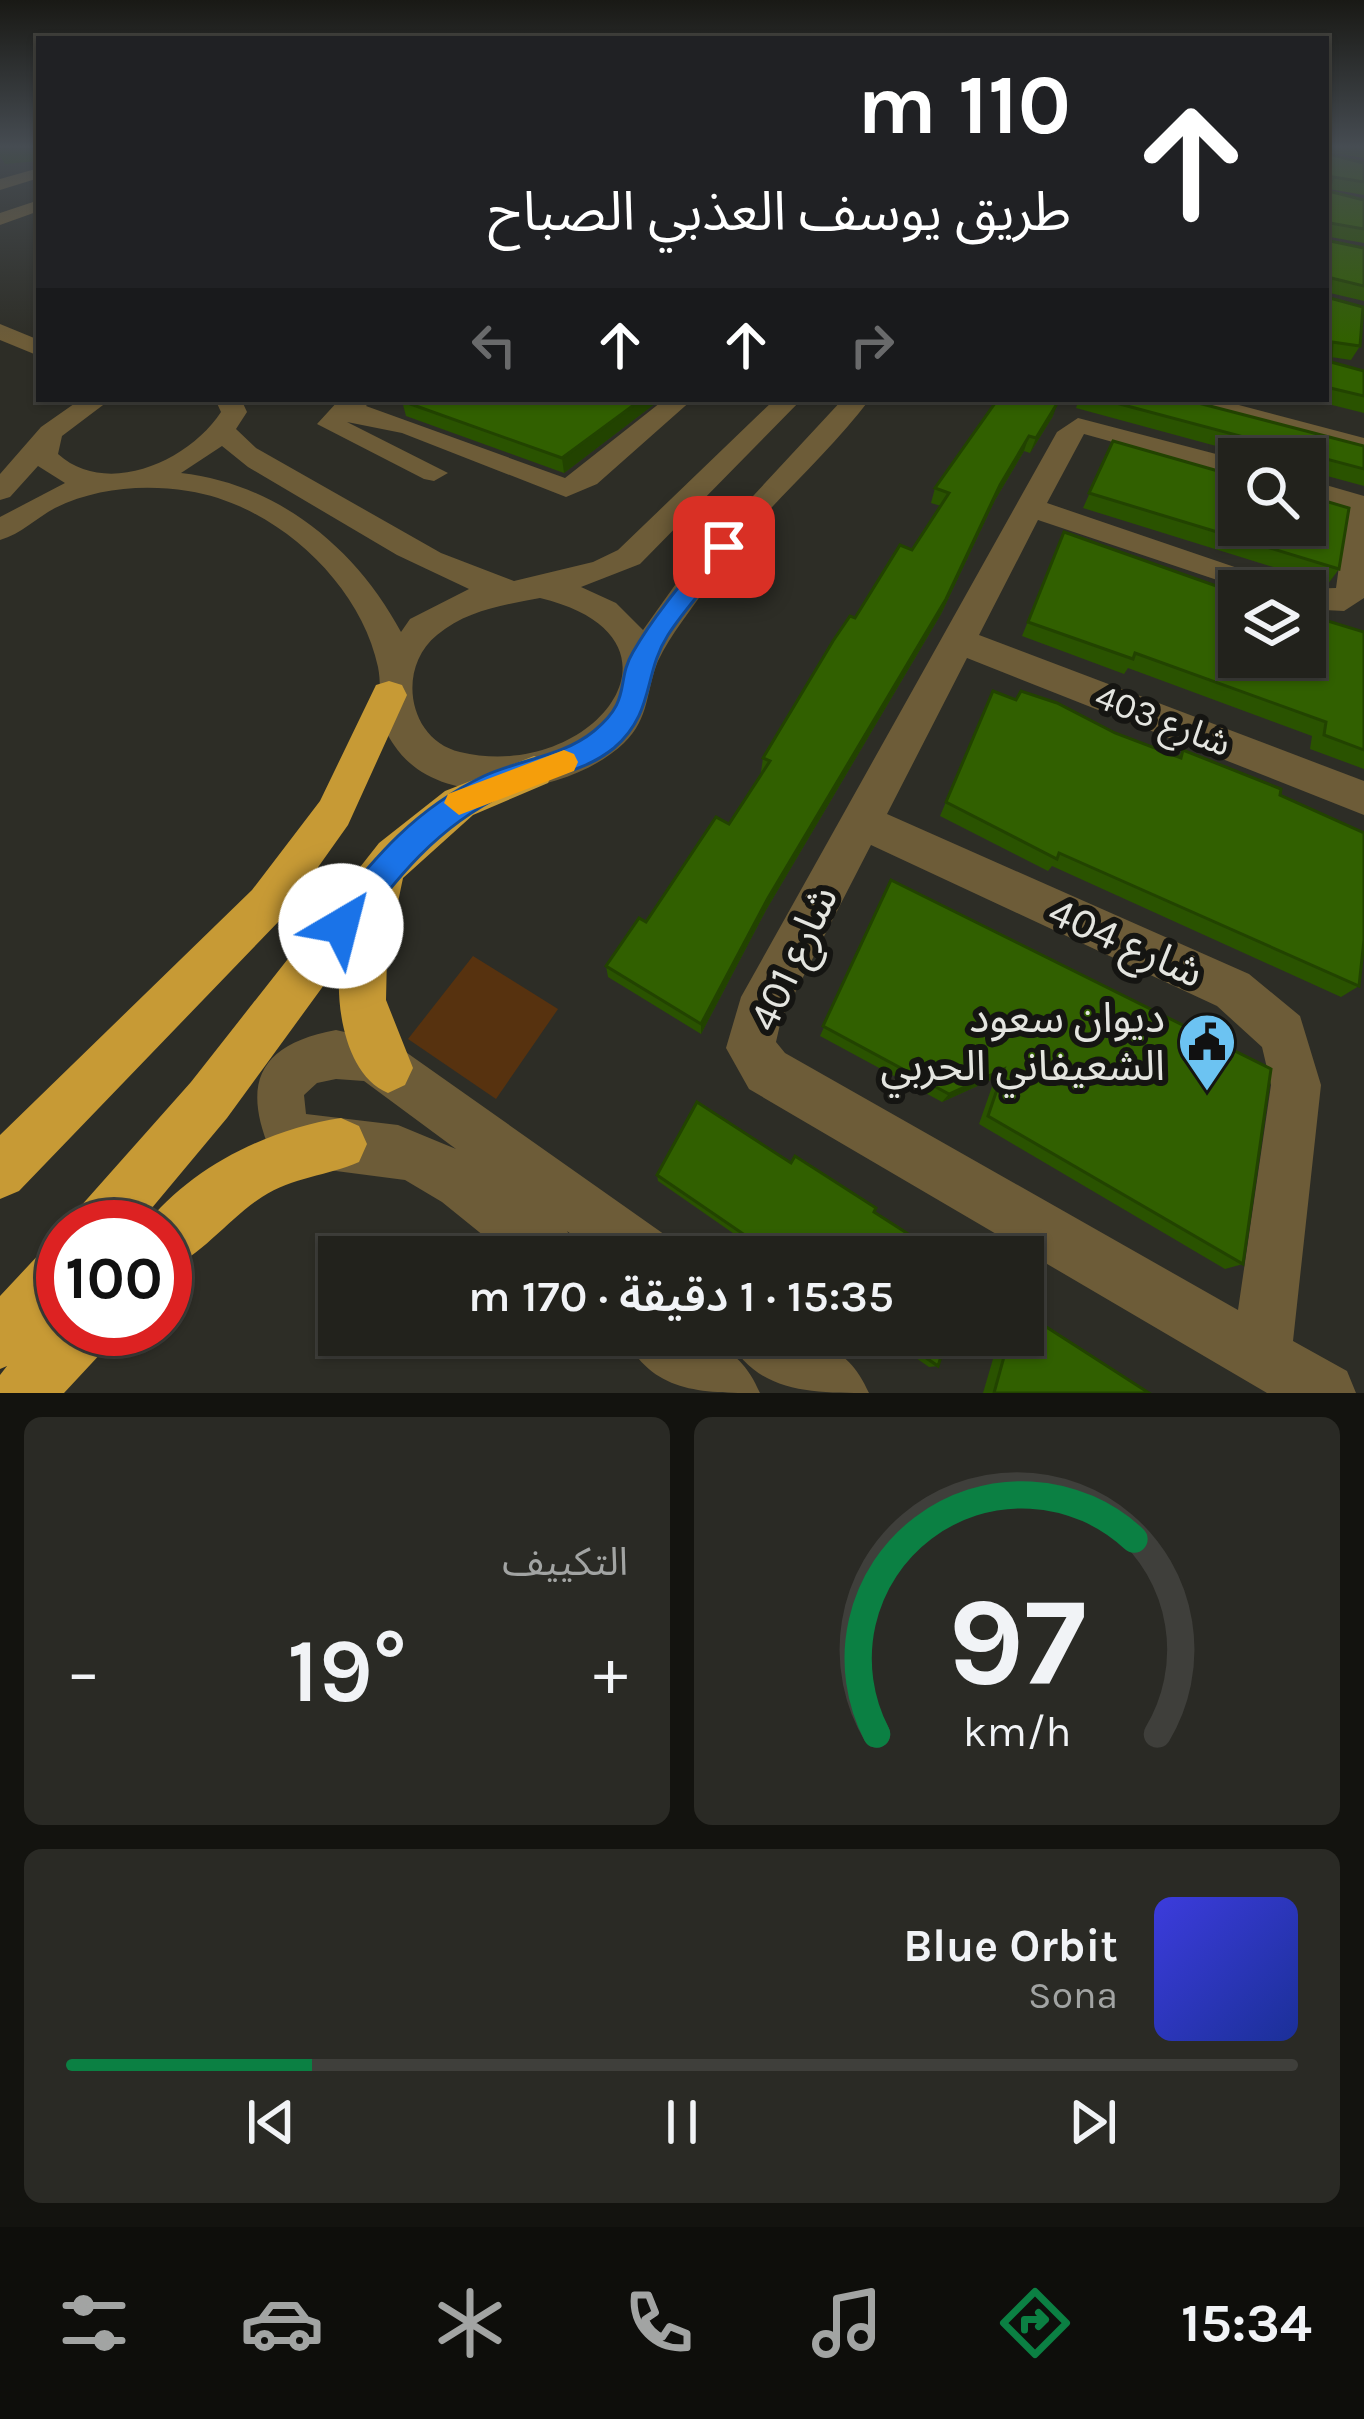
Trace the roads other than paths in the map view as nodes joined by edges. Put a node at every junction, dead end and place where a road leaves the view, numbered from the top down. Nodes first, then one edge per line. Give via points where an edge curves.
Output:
1 (0, 331) edge
2 (36, 348) edge
3 (0, 353) edge
4 (36, 368) edge
5 (93, 402) edge
6 (354, 402) edge
7 (413, 402) edge
8 (676, 402) edge
9 (768, 402) edge
10 (786, 402) edge
11 (828, 402) edge
12 (854, 402) edge
13 (884, 402) edge
14 (1198, 402) edge
15 (1278, 402) edge
16 (235, 411) edge
17 (384, 421) junction
18 (56, 422) edge
19 (1364, 425) edge
20 (356, 439) junction
21 (1364, 446) edge
22 (805, 459) junction
23 (1218, 463) edge
24 (434, 473) dead end
25 (106, 481) junction
26 (706, 482) junction
27 (0, 491) edge
28 (1326, 494) edge
29 (1363, 505) edge
30 (1030, 507) junction
31 (0, 530) edge
32 (1220, 570) edge
33 (522, 588) junction
34 (1326, 599) edge
35 (962, 642) junction
36 (641, 660) junction
37 (391, 680) junction
38 (534, 772) junction
39 (1364, 798) edge
40 (860, 821) junction
41 (394, 856) junction
42 (388, 1068) junction
43 (341, 1144) junction
44 (0, 1172) edge
45 (123, 1200) edge
46 (192, 1218) edge
47 (526, 1236) edge
48 (619, 1236) edge
49 (36, 1314) edge
50 (36, 1320) edge
51 (0, 1339) edge
52 (0, 1352) edge
53 (1262, 1354) junction
54 (39, 1356) edge
55 (681, 1356) edge
56 (786, 1356) edge
57 (23, 1393) edge
58 (728, 1393) edge
59 (838, 1393) edge
60 (1324, 1393) edge

1 - 2 street
3 - 4 street
5 - 18 street
6 - 17 street via 358,415
6 - 20 street via 329,422
7 - 17 street
8 - 17 street via 566,488
9 - 26 street
10 - 26 street
11 - 22 street
12 - 22 street
13 - 22 street via 846,437
14 - 21 street
15 - 19 street
16 - 25 street via 170,469
16 - 33 street via 248,458 335,502 413,555
17 - 20 street
18 - 25 street via 44,457 52,469
18 - 27 street
20 - 24 street
22 - 36 street via 690,585
23 - 30 street, شارع 401 via 1078,426
25 - 31 street via 42,503
25 - 37 street via 197,483 296,531 371,603 390,642
26 - 33 street via 604,571
28 - 29 street
29 - 34 street via 1356,586 1344,600
30 - 32 street
30 - 35 street, شارع 401
33 - 36 street via 577,594 608,609
33 - 37 street via 437,615 411,638
35 - 39 street, شارع 403
35 - 40 street, شارع 401
36 - 38 street via 640,687 604,740
37 - 38 street via 396,724 450,767
37 - 44 highway via 334,813 267,904
38 - 41 highway via 459,803
40 - 53 street, شارع 404 via 1234,990 1283,1034 1296,1084
40 - 53 street, شارع 401 via 758,1014 750,1048 767,1071
41 - 42 highway via 366,940 359,994
41 - 45 highway
42 - 43 street via 334,1052 307,1059 288,1078 279,1102 288,1132
42 - 48 street
43 - 46 highway via 280,1154
43 - 47 street via 392,1149 437,1168
49 - 51 highway
50 - 52 highway
53 - 60 street, شارع 401
54 - 57 highway
55 - 58 street
56 - 59 street

